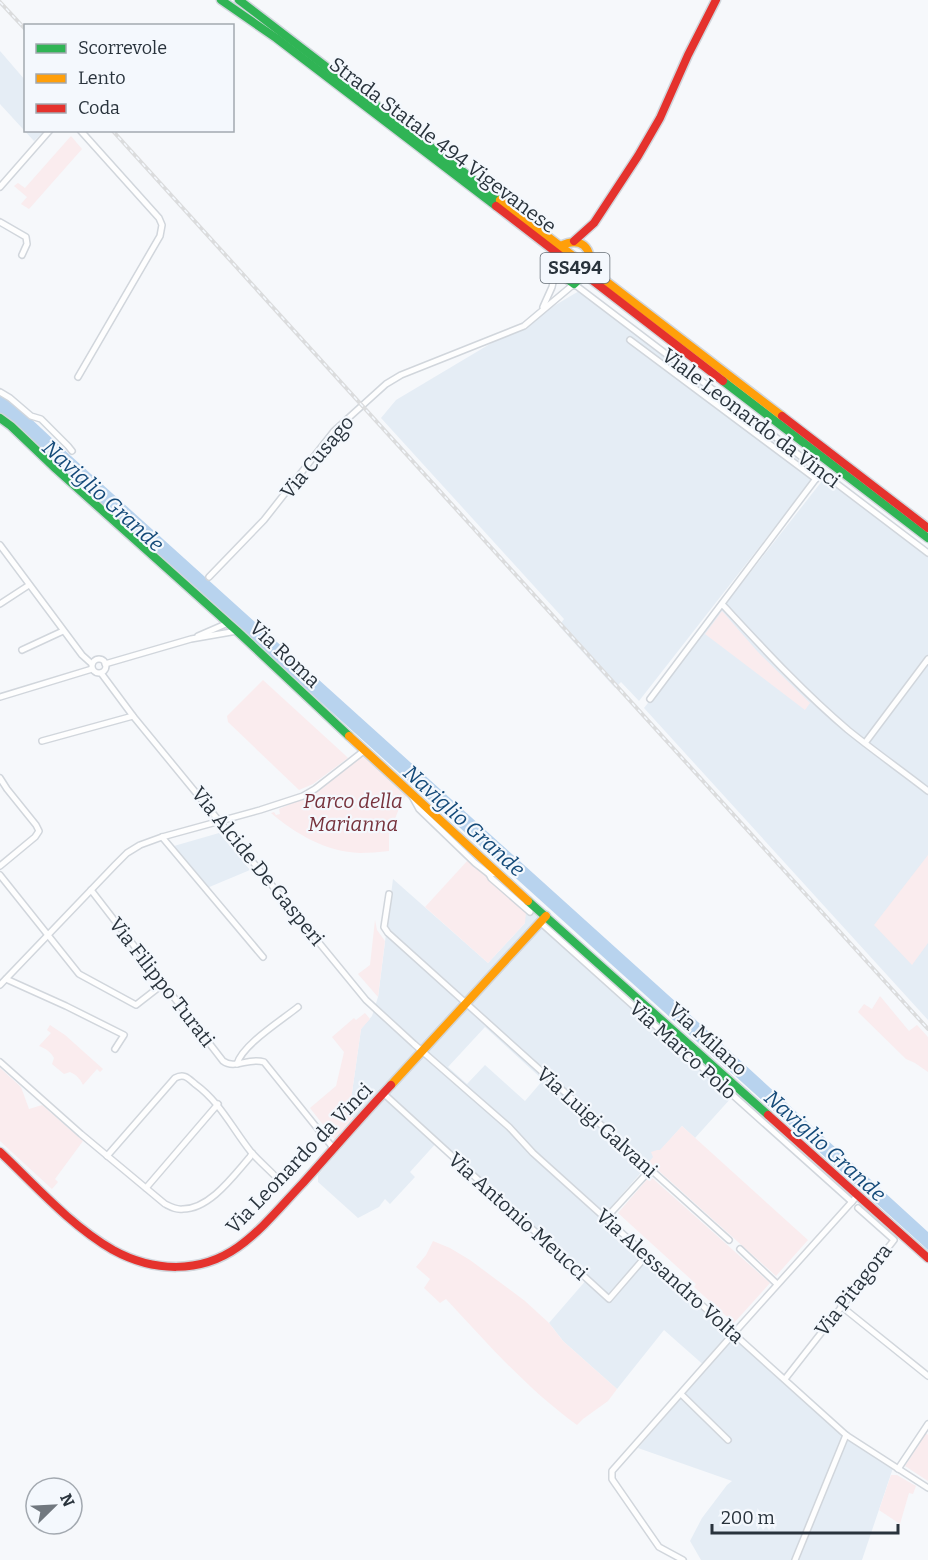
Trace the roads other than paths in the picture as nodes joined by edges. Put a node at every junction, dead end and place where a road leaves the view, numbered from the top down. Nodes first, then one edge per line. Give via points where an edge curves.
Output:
1 (221, 0) edge
2 (241, 0) edge
3 (716, 0) edge
4 (48, 132) edge
5 (82, 132) edge
6 (0, 187) edge
7 (0, 222) edge
8 (594, 224) junction
9 (574, 241) junction
10 (557, 249) junction
11 (589, 251) junction
12 (22, 255) dead end
13 (556, 269) junction
14 (586, 272) junction
15 (574, 284) junction
16 (539, 314) junction
17 (630, 340) dead end
18 (78, 377) dead end
19 (0, 392) edge
20 (0, 418) edge
21 (72, 451) dead end
22 (821, 472) junction
23 (816, 479) junction
24 (928, 528) edge
25 (928, 538) edge
26 (0, 544) edge
27 (928, 553) edge
28 (209, 577) dead end
29 (29, 585) junction
30 (0, 604) edge
31 (722, 604) junction
32 (228, 623) junction
33 (63, 631) junction
34 (237, 631) junction
35 (191, 639) junction
36 (22, 650) dead end
37 (928, 659) edge
38 (105, 664) junction
39 (92, 666) junction
40 (101, 673) junction
41 (0, 697) edge
42 (650, 699) dead end
43 (133, 716) junction
44 (42, 741) dead end
45 (865, 743) junction
46 (365, 750) junction
47 (0, 778) edge
48 (928, 791) edge
49 (410, 792) junction
50 (220, 820) junction
51 (162, 837) junction
52 (0, 866) edge
53 (498, 873) junction
54 (489, 874) junction
55 (0, 875) edge
56 (91, 890) junction
57 (389, 894) dead end
58 (530, 912) dead end
59 (544, 920) junction
60 (48, 935) junction
61 (262, 957) dead end
62 (6, 979) junction
63 (163, 984) junction
64 (0, 986) edge
65 (466, 1004) junction
66 (298, 1007) dead end
67 (116, 1050) dead end
68 (423, 1051) junction
69 (0, 1062) edge
70 (237, 1064) junction
71 (383, 1093) junction
72 (218, 1104) junction
73 (334, 1149) junction
74 (0, 1152) edge
75 (252, 1153) junction
76 (108, 1156) junction
77 (0, 1159) edge
78 (650, 1170) junction
79 (274, 1175) dead end
80 (31, 1183) junction
81 (146, 1188) junction
82 (855, 1198) junction
83 (858, 1208) dead end
84 (606, 1218) junction
85 (729, 1240) dead end
86 (740, 1249) dead end
87 (647, 1255) junction
88 (928, 1258) edge
89 (777, 1284) junction
90 (841, 1306) junction
91 (734, 1333) junction
92 (928, 1376) edge
93 (785, 1379) junction
94 (681, 1394) junction
95 (928, 1424) edge
96 (846, 1435) junction
97 (728, 1440) dead end
98 (898, 1469) junction
99 (928, 1488) edge
100 (683, 1560) edge
101 (795, 1560) edge

1 - 10 main road, Strada Statale 494 Vigevanese / SS494
2 - 10 main road, Strada Statale 494 Vigevanese / SS494
3 - 8 main road via 660,118
4 - 6 street
5 - 18 street via 159,218 162,228
7 - 12 street via 26,237
8 - 9 main road
8 - 11 main road
9 - 10 main road
9 - 11 main road
10 - 13 main road, SS494
10 - 14 main road, Strada Statale 494 Vigevanese / SS494
11 - 14 main road via 591,262
13 - 15 main road, SS494
13 - 16 street
14 - 15 main road, SS494
14 - 24 main road, Strada Statale 494 Vigevanese / SS494
14 - 25 main road, Strada Statale 494 Vigevanese / SS494
15 - 16 street, Via Cusago
15 - 22 street, Viale Leonardo da Vinci
16 - 28 street, Via Cusago via 524,326 386,384 334,430 264,520
17 - 23 street
19 - 21 street via 31,416 48,423
20 - 32 main road, Via Roma
22 - 23 street
22 - 27 street, Viale Leonardo da Vinci
23 - 31 street
26 - 29 street
29 - 30 street
29 - 33 street
31 - 42 street
31 - 45 street via 793,680
32 - 34 main road, Via Roma
32 - 35 street
33 - 36 street
33 - 39 street
34 - 35 street
34 - 46 main road, Via Roma
35 - 38 street
37 - 45 street
38 - 39 street via 100,659
38 - 40 street
39 - 40 street via 96,673
39 - 41 street
40 - 43 street, Via Alcide De Gasperi
43 - 44 street
43 - 50 street, Via Alcide De Gasperi
45 - 48 street
46 - 49 main road, Via Roma
46 - 50 street via 306,794
47 - 52 street via 39,831
49 - 53 main road, Via Roma
49 - 54 street via 419,809
50 - 51 street
50 - 68 street, Via Alcide De Gasperi via 366,1000
51 - 56 street via 132,849
51 - 61 street
53 - 54 street
53 - 59 main road, Via Roma
54 - 58 street
55 - 60 street
56 - 60 street
56 - 63 street, Via Filippo Turati
57 - 65 street, Via Luigi Galvani via 384,927 388,933
59 - 65 main road, Via Leonardo da Vinci
59 - 82 main road, Via Milano
60 - 62 street
60 - 63 street via 80,974 133,1004 138,1005
62 - 64 street
62 - 67 street via 124,1035
63 - 70 street, Via Filippo Turati via 223,1061
65 - 68 main road, Via Leonardo da Vinci
65 - 78 street, Via Luigi Galvani
66 - 70 street, Via Filippo Turati via 246,1047
68 - 71 main road, Via Leonardo da Vinci
68 - 84 street, Via Alessandro Volta
69 - 76 street
70 - 73 street via 264,1062
71 - 73 main road, Via Leonardo da Vinci
71 - 87 street, Via Antonio Meucci via 609,1299
72 - 75 street
72 - 76 street via 179,1075
72 - 81 street
73 - 80 main road, Via Leonardo da Vinci via 256,1232 230,1252 182,1268 134,1261 102,1244
74 - 80 main road, Via Leonardo da Vinci
75 - 79 street
75 - 81 street via 215,1195 192,1208 176,1209
76 - 81 street
77 - 80 main road, Via Leonardo da Vinci
78 - 84 street
78 - 85 street, Via Luigi Galvani
82 - 88 main road, Via Milano
82 - 89 street
83 - 90 street, Via Pitagora via 894,1240
84 - 87 street, Via Alessandro Volta
86 - 89 street
87 - 91 street, Via Alessandro Volta
89 - 91 street
90 - 92 street
90 - 93 street, Via Pitagora
91 - 93 street, Via Alessandro Volta
91 - 94 street
93 - 96 street, Via Alessandro Volta
94 - 97 street
94 - 100 street via 612,1472 614,1482 659,1547
95 - 98 street
96 - 98 street, Via Alessandro Volta
96 - 101 street
98 - 99 street, Via Alessandro Volta

